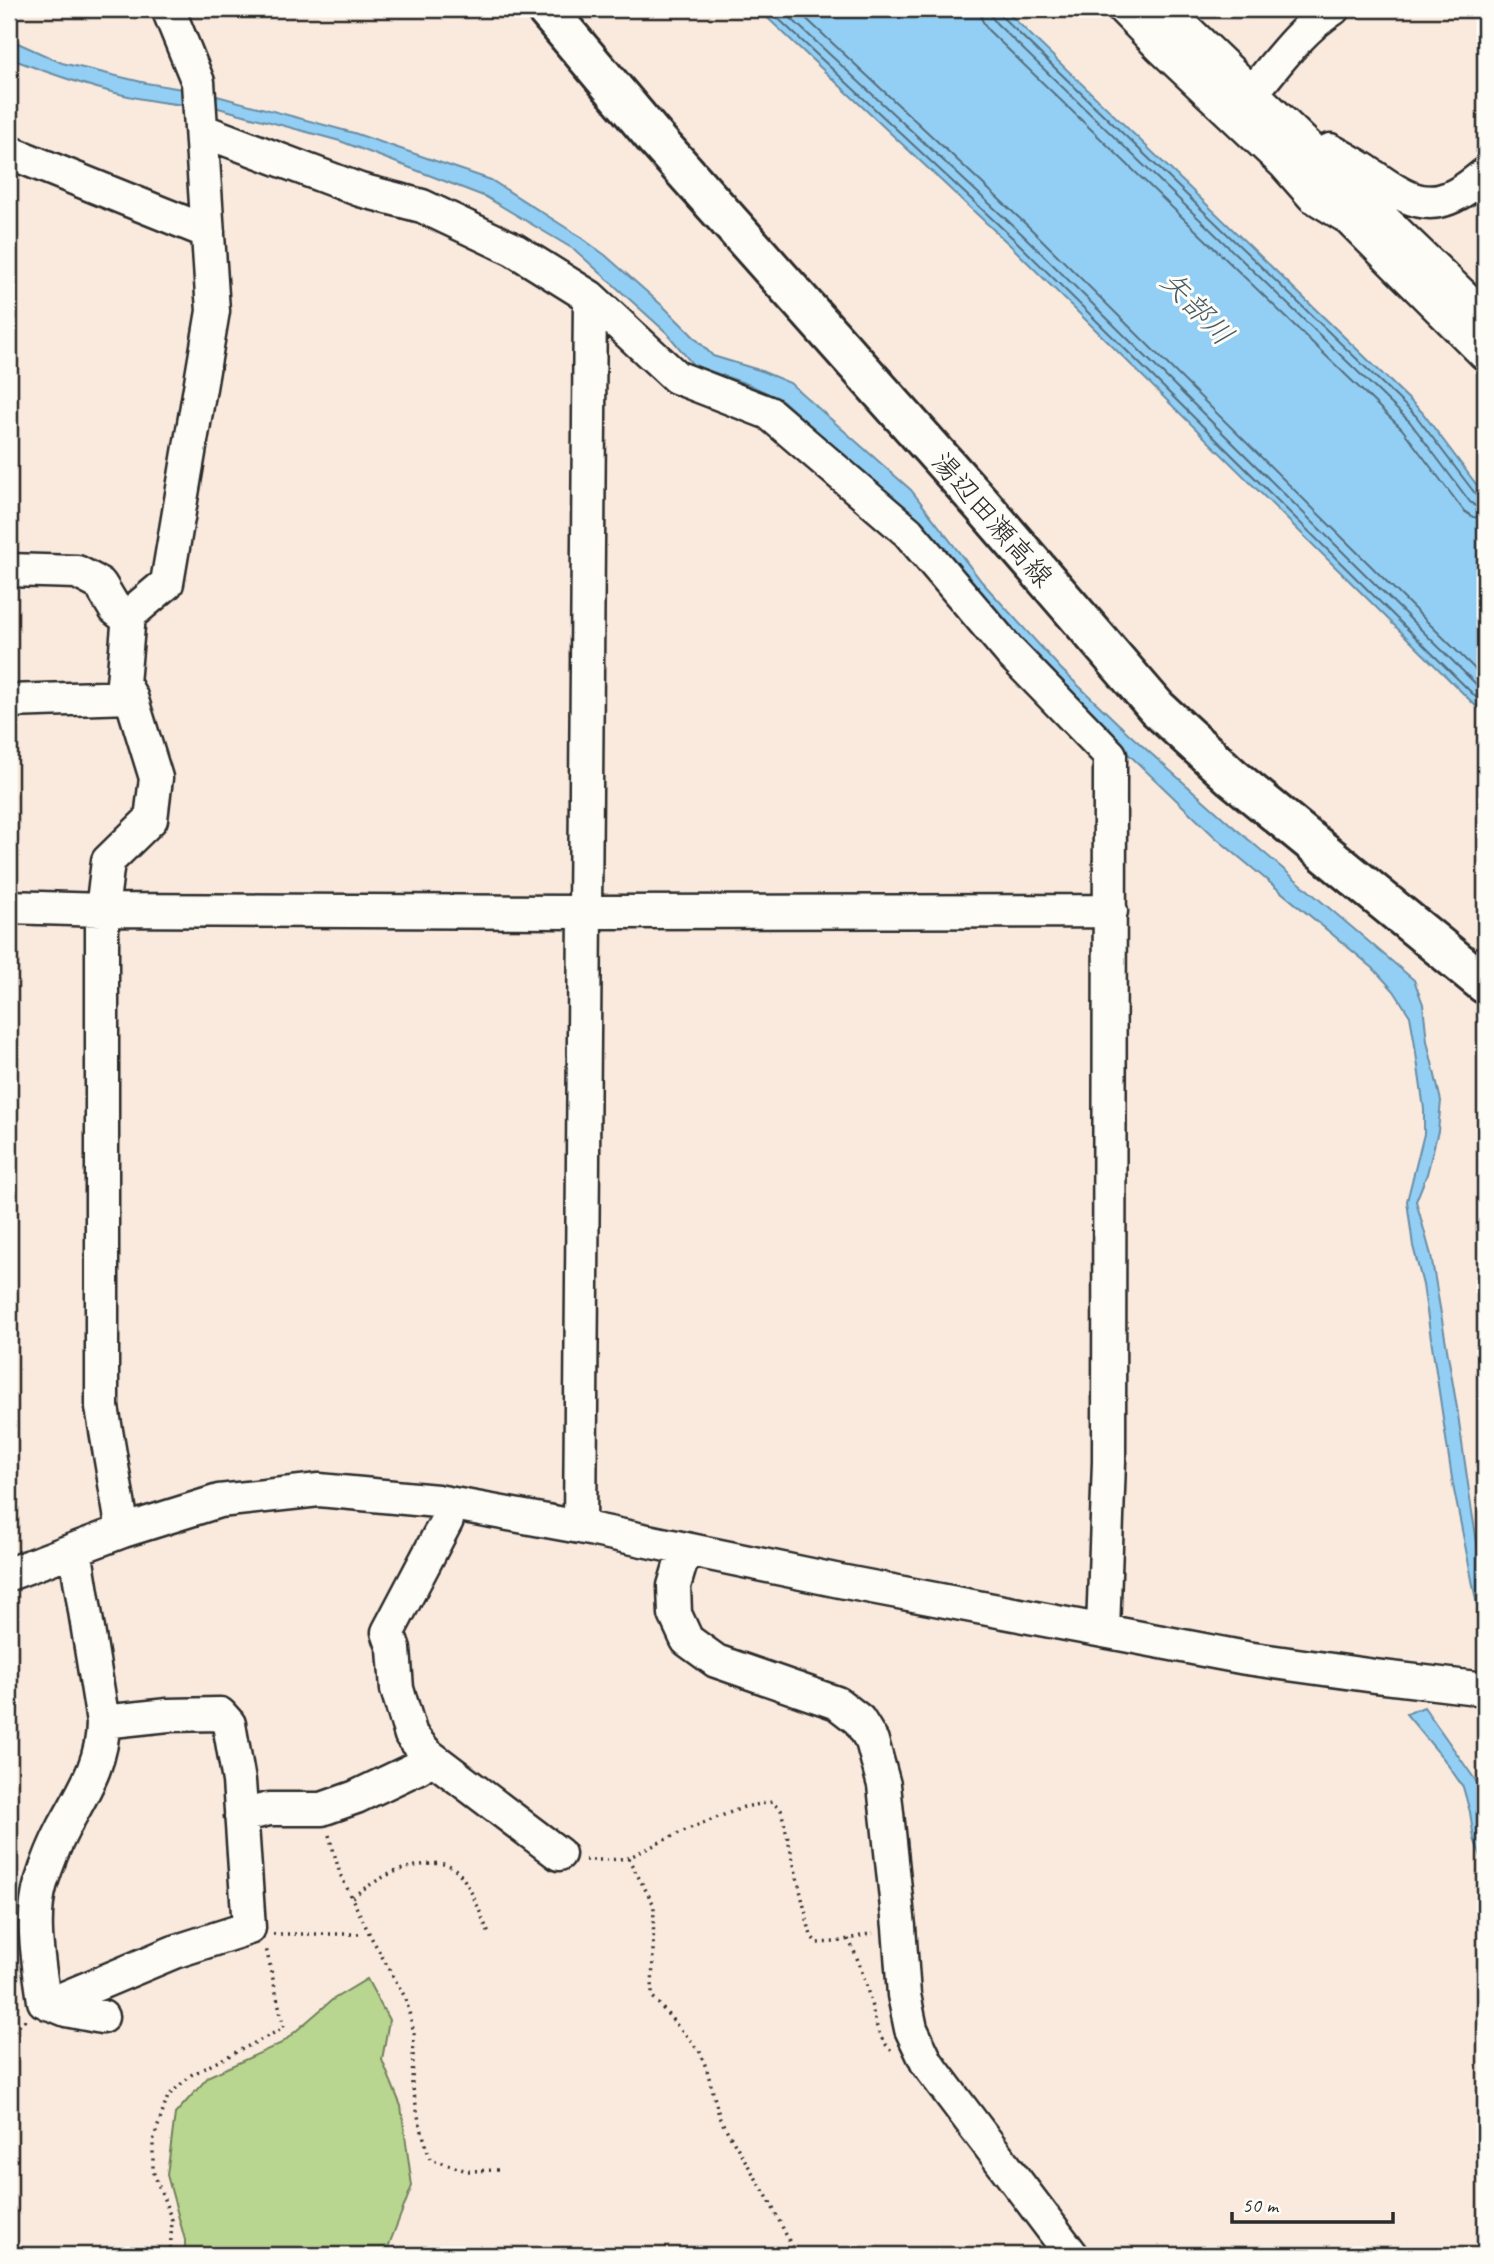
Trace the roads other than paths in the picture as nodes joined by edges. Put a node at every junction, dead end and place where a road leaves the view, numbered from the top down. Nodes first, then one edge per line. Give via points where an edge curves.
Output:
1 (168, 9) edge
2 (546, 9) edge
3 (1124, 9) edge
4 (1166, 9) edge
5 (1189, 9) edge
6 (1333, 9) edge
7 (1202, 44) junction
8 (1252, 93) junction
9 (200, 107) junction
10 (1305, 143) junction
11 (9, 152) edge
12 (1485, 174) edge
13 (208, 232) junction
14 (590, 297) junction
15 (1485, 317) edge
16 (1485, 354) edge
17 (9, 570) edge
18 (129, 620) junction
19 (131, 696) junction
20 (9, 701) edge
21 (9, 908) edge
22 (102, 910) junction
23 (1111, 911) junction
24 (584, 912) junction
25 (1485, 984) edge
26 (447, 1520) dead end
27 (580, 1527) junction
28 (123, 1531) junction
29 (75, 1549) junction
30 (685, 1549) junction
31 (9, 1574) edge
32 (1103, 1630) junction
33 (1485, 1689) edge
34 (103, 1722) junction
35 (427, 1754) junction
36 (241, 1816) junction
37 (559, 1854) road end
38 (50, 2004) junction
39 (102, 2017) dead end
40 (1072, 2255) edge

1 - 9 street
2 - 25 main road, 湯辺田瀬高線 via 1157,708 1232,777
3 - 16 street via 1313,196 1349,218
4 - 7 street
5 - 7 street
6 - 8 street via 1297,40
7 - 8 street
8 - 10 street
9 - 13 street
9 - 14 street via 360,190 422,206 513,248
10 - 12 street via 1327,148 1389,188 1420,201 1442,200
10 - 15 street
11 - 13 street
13 - 18 street via 213,311 167,583 129,615
14 - 23 street via 676,377 769,413 908,531 1010,652 1110,755
14 - 24 street
17 - 18 street via 77,572 100,584 115,609
18 - 19 street via 123,683
19 - 20 street
19 - 22 street via 156,778 151,819 108,861
21 - 22 street
22 - 24 street
22 - 28 street via 102,1407
23 - 24 street
23 - 32 street via 1109,1462
24 - 27 street
26 - 35 street via 388,1632 397,1689 411,1735
27 - 28 street via 437,1501 319,1490 219,1501
27 - 30 street
28 - 29 street
29 - 31 street
29 - 34 street
30 - 32 street
30 - 40 street via 674,1586 675,1614 687,1640 716,1661 837,1703 859,1720 872,1741 884,1785 911,2029 927,2063
32 - 33 street via 1246,1657
34 - 36 street via 220,1714 229,1724
34 - 38 street via 93,1774 62,1831 36,1910 44,2001
35 - 36 street via 411,1772 322,1809 269,1809
35 - 37 street
36 - 38 street via 256,1931 174,1952
38 - 39 street

